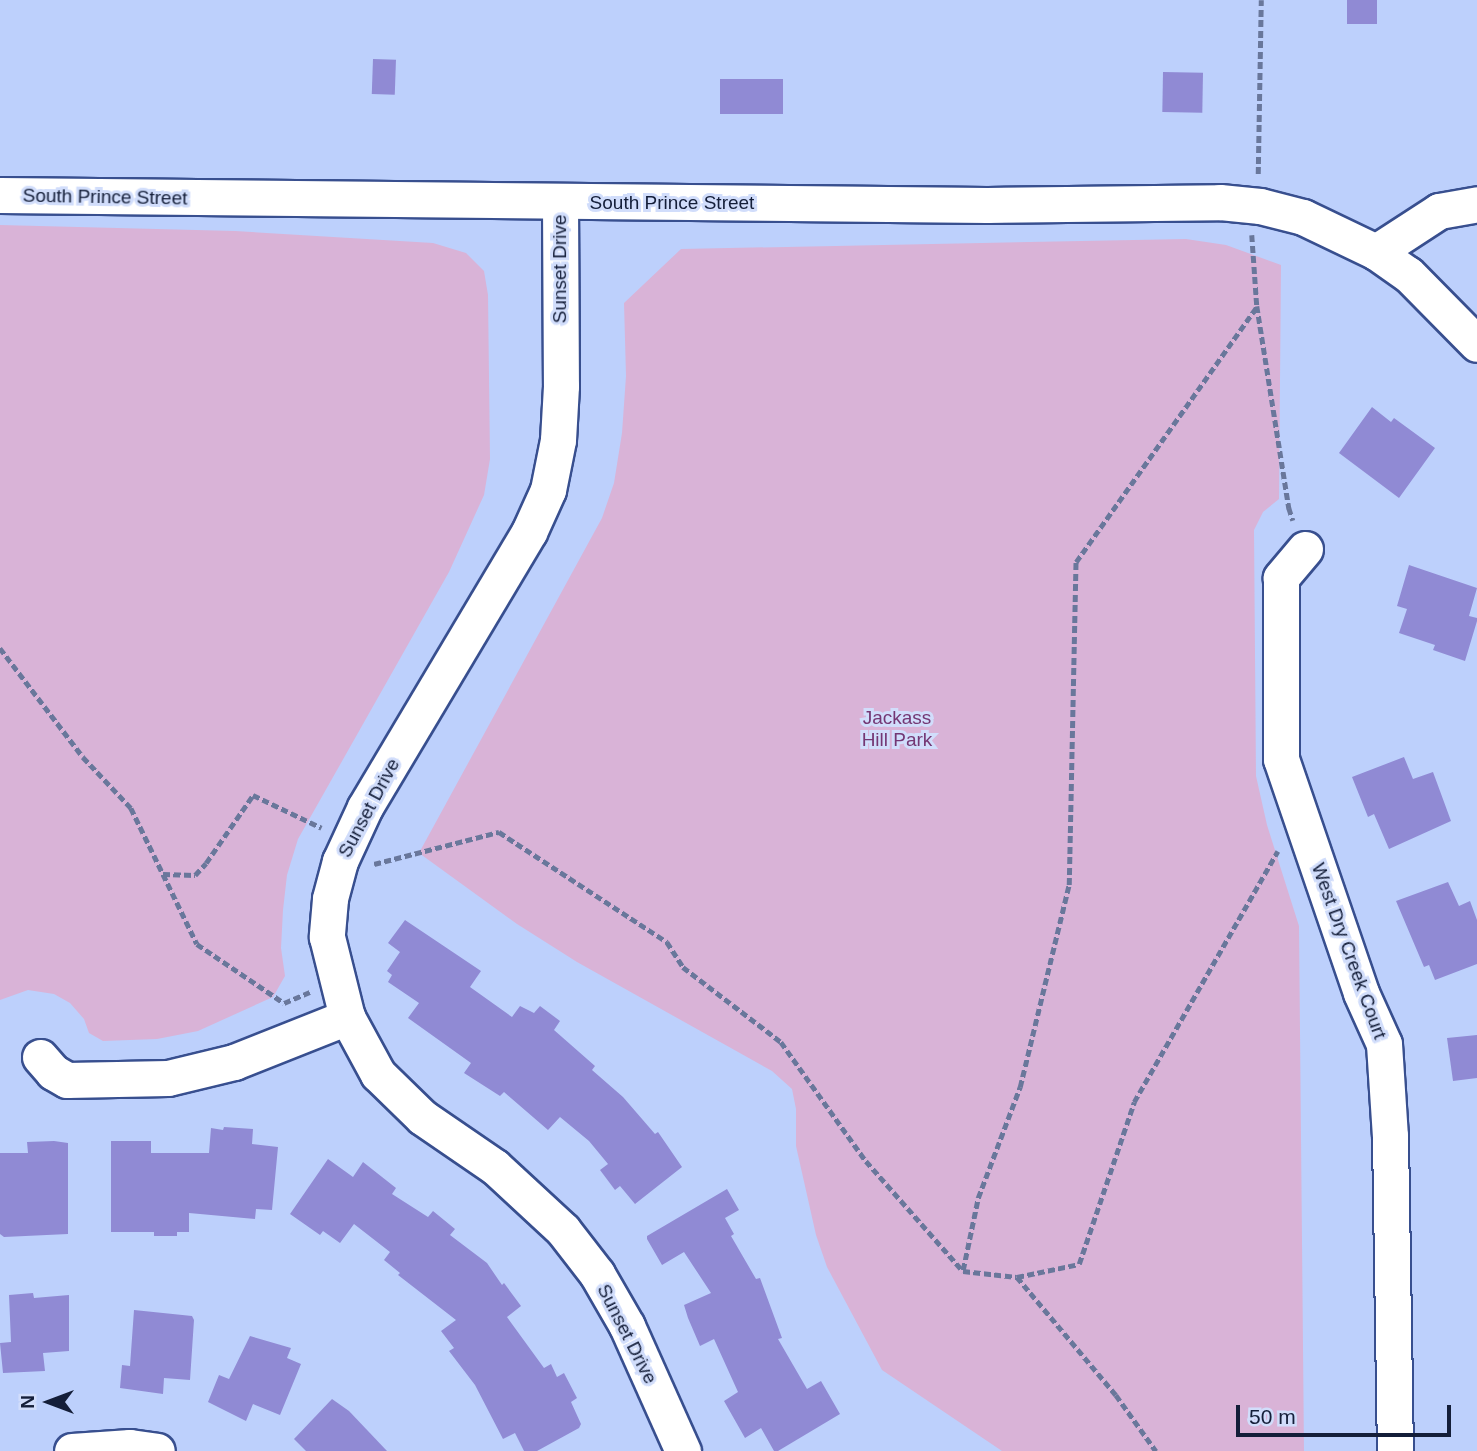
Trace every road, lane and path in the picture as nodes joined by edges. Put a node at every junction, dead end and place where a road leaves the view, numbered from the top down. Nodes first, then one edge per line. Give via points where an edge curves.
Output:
1 (1261, 0) edge
2 (0, 195) edge
3 (1259, 196) junction
4 (560, 202) junction
5 (1477, 204) edge
6 (1251, 241) dead end
7 (1376, 252) junction
8 (1257, 306) junction
9 (1477, 344) edge
10 (1305, 549) joint
11 (0, 648) edge
12 (1301, 818) junction
13 (348, 843) junction
14 (162, 874) junction
15 (333, 887) junction
16 (336, 980) junction
17 (347, 1017) junction
18 (40, 1057) dead end
19 (963, 1271) junction
20 (1017, 1277) junction
21 (72, 1451) edge
22 (157, 1451) edge
23 (683, 1451) edge
24 (1156, 1451) edge
25 (1395, 1451) edge

1 - 3 path
2 - 4 street, South Prince Street
3 - 4 street, South Prince Street via 1220,202 987,205
3 - 7 street, South Prince Street
4 - 13 street, Sunset Drive via 561,386 558,440 548,490 529,531
5 - 7 street via 1439,211
6 - 8 path
7 - 9 street, South Prince Street via 1408,274
8 - 10 path via 1289,508
8 - 19 path via 1076,562 1069,885 1020,1087 978,1198
10 - 12 street, West Dry Creek Court via 1281,578 1281,759
11 - 14 path via 83,757 131,808
12 - 20 path via 1263,872 1134,1102 1079,1264
12 - 25 street, West Dry Creek Court via 1384,1044 1390,1136
13 - 14 path via 253,795 195,874
13 - 15 street, Sunset Drive
14 - 16 path via 197,944 284,1003
15 - 16 street, Sunset Drive via 327,937
15 - 19 path via 366,866 499,832 667,942 683,967 781,1042 866,1161
16 - 17 street, Sunset Drive
17 - 18 street via 234,1062 168,1078 67,1080
17 - 23 street, Sunset Drive via 378,1073 403,1101 495,1167 580,1252 627,1326
19 - 20 path
20 - 24 path via 1116,1395
21 - 22 street via 131,1447

